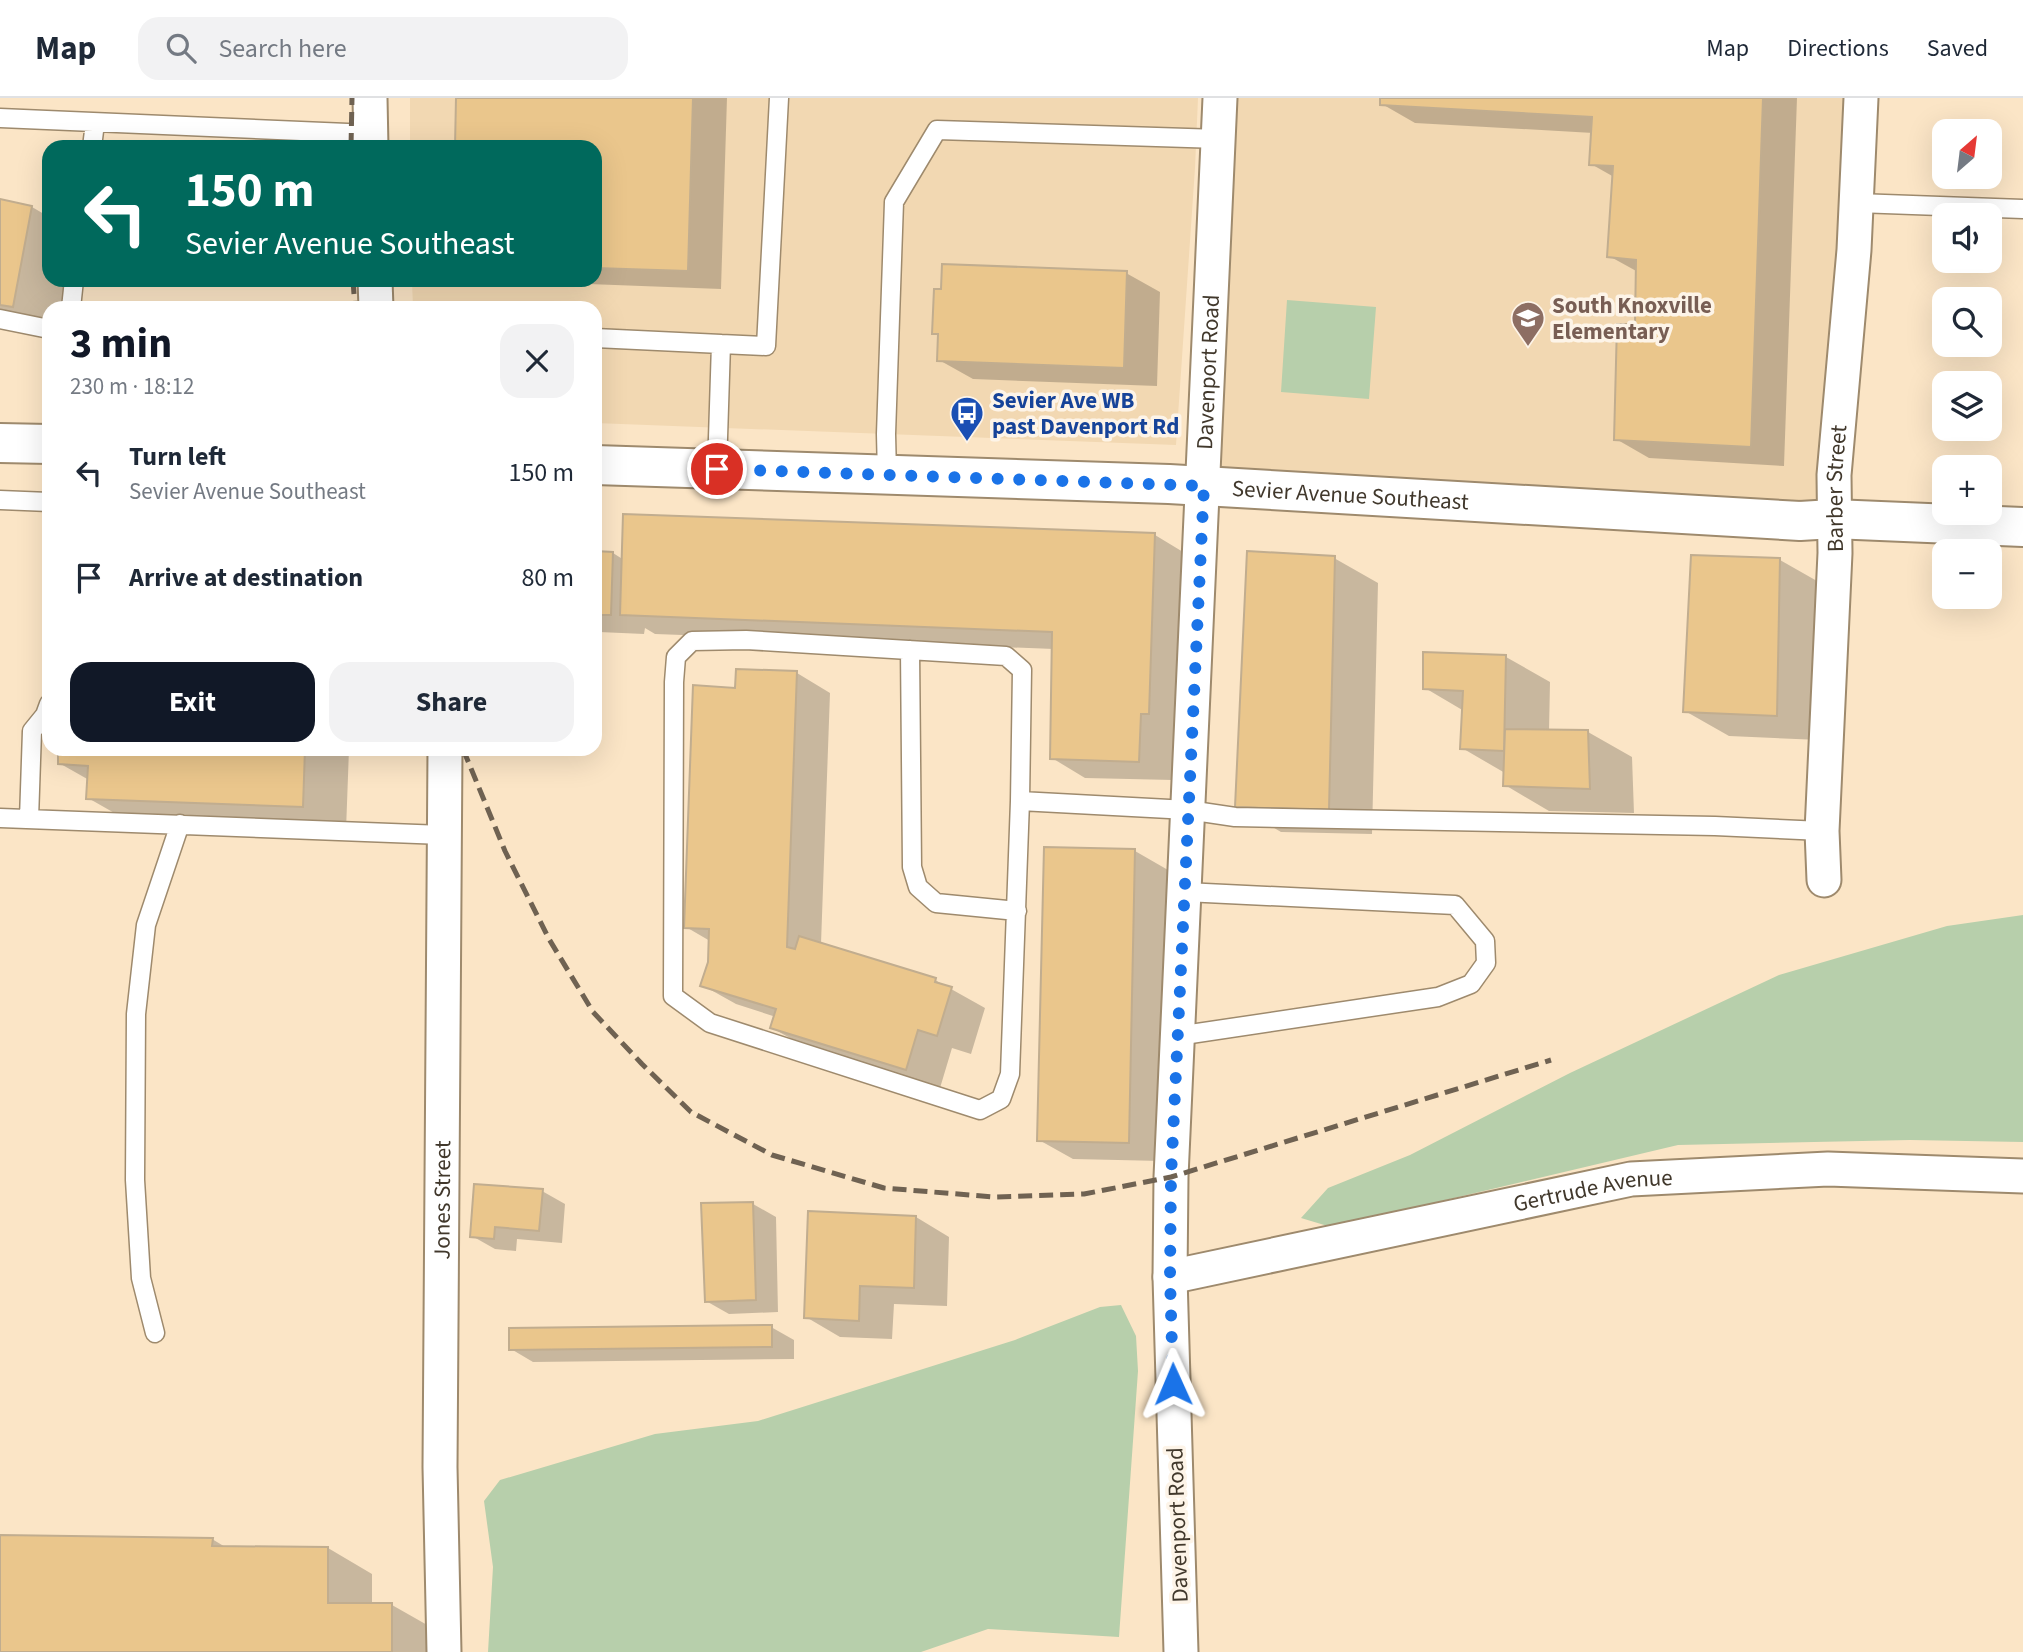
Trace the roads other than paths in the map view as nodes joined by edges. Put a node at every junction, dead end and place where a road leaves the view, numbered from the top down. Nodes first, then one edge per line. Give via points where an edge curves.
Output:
1 (370, 98) edge
2 (779, 98) edge
3 (1220, 98) edge
4 (1861, 98) edge
5 (0, 118) edge
6 (95, 123) junction
7 (1219, 139) junction
8 (93, 140) edge
9 (371, 140) edge
10 (1857, 203) junction
11 (2023, 209) edge
12 (0, 319) edge
13 (42, 328) edge
14 (602, 338) edge
15 (721, 344) junction
16 (0, 443) edge
17 (42, 444) edge
18 (602, 465) edge
19 (717, 469) junction
20 (887, 475) junction
21 (1204, 486) junction
22 (0, 500) edge
23 (42, 502) edge
24 (1833, 519) junction
25 (2023, 527) edge
26 (910, 650) junction
27 (42, 719) edge
28 (445, 756) edge
29 (1020, 801) junction
30 (1188, 810) junction
31 (0, 818) edge
32 (29, 819) junction
33 (180, 824) junction
34 (1822, 831) junction
35 (443, 835) junction
36 (1824, 880) dead end
37 (1185, 892) junction
38 (1017, 911) junction
39 (1177, 1036) junction
40 (2023, 1176) edge
41 (1170, 1277) junction
42 (155, 1333) dead end
43 (444, 1652) edge
44 (1181, 1652) edge

1 - 9 street
2 - 15 lane via 766,346
3 - 7 street, Davenport Road
4 - 10 street, Barber Street
5 - 6 lane
6 - 8 lane
6 - 9 lane
7 - 20 lane via 937,130 894,202
7 - 21 street, Davenport Road
10 - 11 lane
10 - 24 street, Barber Street
12 - 13 lane
14 - 15 lane
15 - 19 lane
16 - 17 main road
18 - 19 main road, Sevier Avenue Southeast
19 - 20 main road, Sevier Avenue Southeast
20 - 21 main road, Sevier Avenue Southeast
21 - 24 main road, Sevier Avenue Southeast via 1800,521
21 - 30 street, Davenport Road
22 - 23 lane
24 - 25 main road, Sevier Avenue Southeast
24 - 34 street, Barber Street
26 - 29 lane via 1006,656 1022,670
26 - 38 lane via 912,867 918,887 936,903
26 - 38 lane via 692,641 676,657 673,996 710,1023 980,1110 1001,1098 1010,1074
27 - 32 lane via 32,732
28 - 35 street, Jones Street
29 - 30 lane
29 - 38 lane
30 - 34 lane via 1235,817
30 - 37 street, Davenport Road
31 - 32 lane
32 - 33 lane
33 - 35 lane
33 - 42 lane via 146,925 136,1014 135,1180 141,1278
34 - 36 street, Barber Street
35 - 43 street, Jones Street via 440,1467
37 - 39 street, Davenport Road
37 - 39 lane via 1455,905 1485,940 1486,963 1471,984 1438,997
39 - 41 street, Davenport Road
40 - 41 street, Gertrude Avenue via 1828,1169 1630,1179
41 - 44 street, Davenport Road

